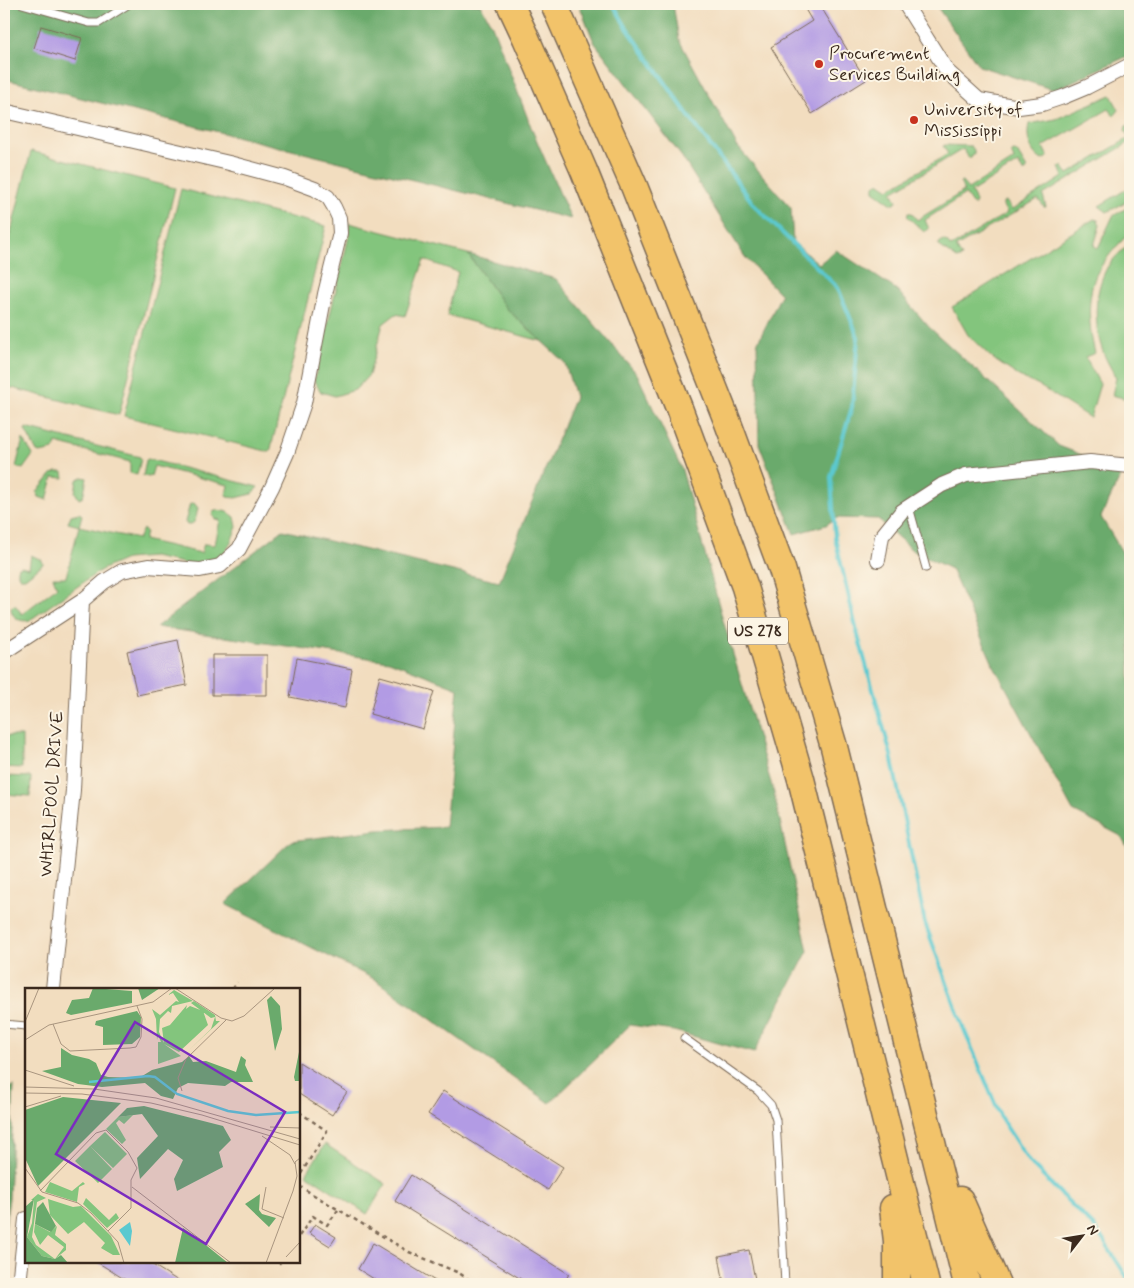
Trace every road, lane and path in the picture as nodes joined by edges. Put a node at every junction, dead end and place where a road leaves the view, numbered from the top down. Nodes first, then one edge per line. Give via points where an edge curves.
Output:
1 (22, 4) edge
2 (130, 4) edge
3 (510, 4) edge
4 (554, 4) edge
5 (905, 4) edge
6 (1130, 65) edge
7 (4, 111) edge
8 (1130, 466) edge
9 (908, 507) junction
10 (878, 560) dead end
11 (926, 568) dead end
12 (82, 601) junction
13 (4, 652) edge
14 (237, 982) dead end
15 (52, 988) edge
16 (234, 988) edge
17 (4, 1024) edge
18 (25, 1026) edge
19 (684, 1038) dead end
20 (882, 1105) junction
21 (300, 1113) edge
22 (927, 1120) junction
23 (300, 1175) edge
24 (300, 1187) edge
25 (338, 1210) junction
26 (25, 1228) edge
27 (300, 1235) edge
28 (19, 1284) edge
29 (475, 1284) edge
30 (785, 1284) edge
31 (897, 1284) edge
32 (926, 1284) edge
33 (967, 1284) edge
34 (997, 1284) edge

1 - 2 lane via 99,23
3 - 20 highway, US 278 via 588,180 679,408 745,588 801,779
4 - 22 highway, US 278 via 634,186 782,569 834,746
5 - 6 street via 947,71 979,100 1019,107 1042,104 1087,87
7 - 12 street via 285,178 328,197 339,218 340,233 304,403 287,453 239,549 220,566 200,570 148,566 122,571
8 - 9 street via 1090,462 966,475 942,484
9 - 10 street via 882,536
9 - 11 lane
12 - 13 street
12 - 15 street, WHIRLPOOL DRIVE via 73,790
14 - 16 path
17 - 18 lane
19 - 30 lane via 771,1105 776,1120
20 - 31 highway via 897,1241
20 - 32 highway, US 278
21 - 23 path via 327,1131
22 - 33 highway, US 278
22 - 34 highway
24 - 25 path
25 - 27 path via 327,1225 313,1216
25 - 29 path via 409,1252 459,1273
26 - 28 street

